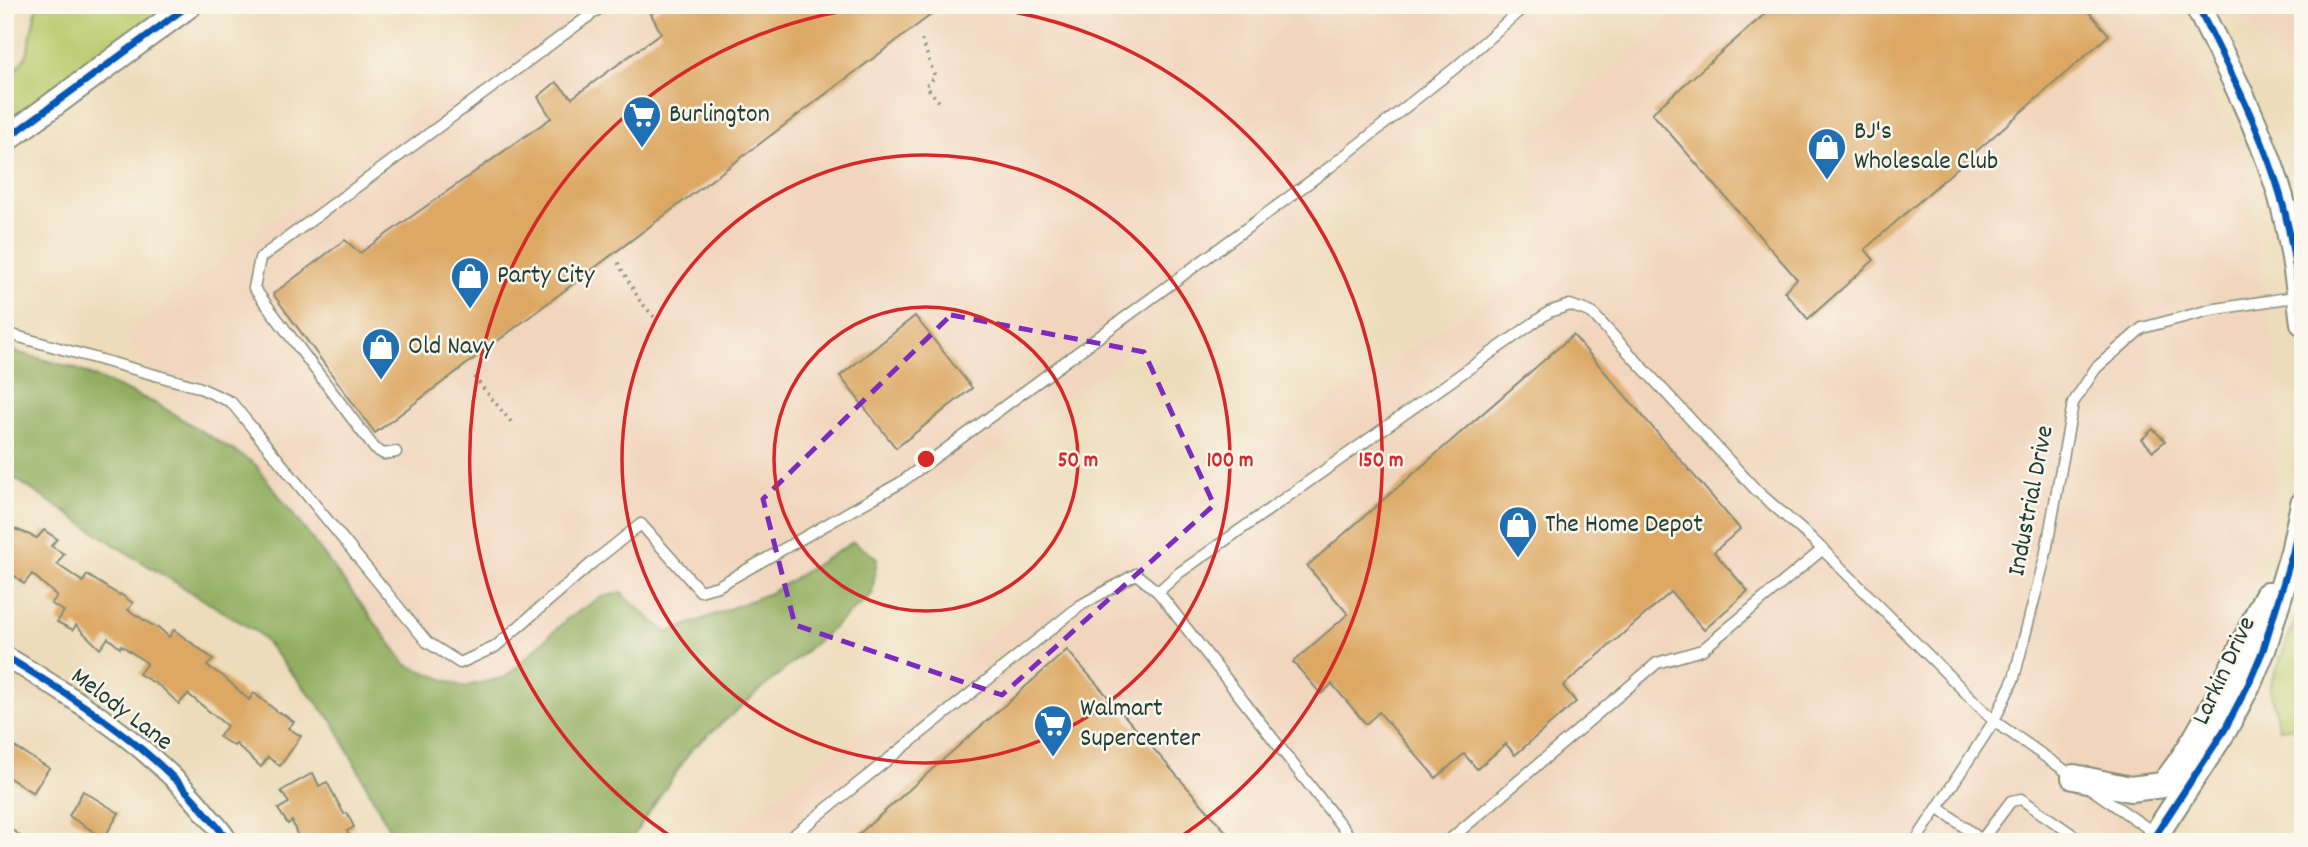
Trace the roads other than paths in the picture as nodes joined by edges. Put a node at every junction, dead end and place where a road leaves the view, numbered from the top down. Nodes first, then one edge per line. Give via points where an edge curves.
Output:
1 (189, 5) edge
2 (604, 5) edge
3 (1526, 5) edge
4 (2197, 5) edge
5 (5, 139) edge
6 (2300, 296) junction
7 (2303, 323) edge
8 (5, 333) edge
9 (396, 452) dead end
10 (2303, 504) edge
11 (1823, 549) junction
12 (1157, 592) junction
13 (2281, 592) junction
14 (5, 656) edge
15 (1994, 721) junction
16 (2074, 777) junction
17 (1938, 807) junction
18 (5, 838) edge
19 (2154, 838) edge
20 (1982, 841) edge
21 (11, 842) edge
22 (228, 842) edge
23 (785, 842) edge
24 (1354, 842) edge
25 (1447, 842) edge
26 (1915, 842) edge
27 (2078, 842) edge

1 - 5 street
2 - 9 lane via 260,258 254,288 375,449 384,454
3 - 8 lane via 1330,167 900,483 700,592 641,524 495,647 460,663 427,642 231,402 198,387
4 - 6 street via 2241,92 2276,182
6 - 7 street
6 - 15 lane, Industrial Drive via 2210,310 2143,328 2096,368 2073,403 2045,556 2014,678
10 - 13 street, Larkin Drive
11 - 12 lane via 1757,491 1592,313 1570,305 1549,312
11 - 15 lane
11 - 25 lane via 1702,650 1657,663
12 - 23 lane via 1136,574 1081,605
12 - 24 lane
13 - 16 street via 2267,595 2212,710 2163,785 2130,789
13 - 19 street, Larkin Drive via 2249,683 2225,729
14 - 22 street, Melody Lane via 153,757 197,801
15 - 16 lane
15 - 17 lane, Industrial Drive
16 - 19 lane
17 - 20 lane
17 - 26 lane, Industrial Drive
18 - 21 street
20 - 27 lane via 2011,801 2021,799

